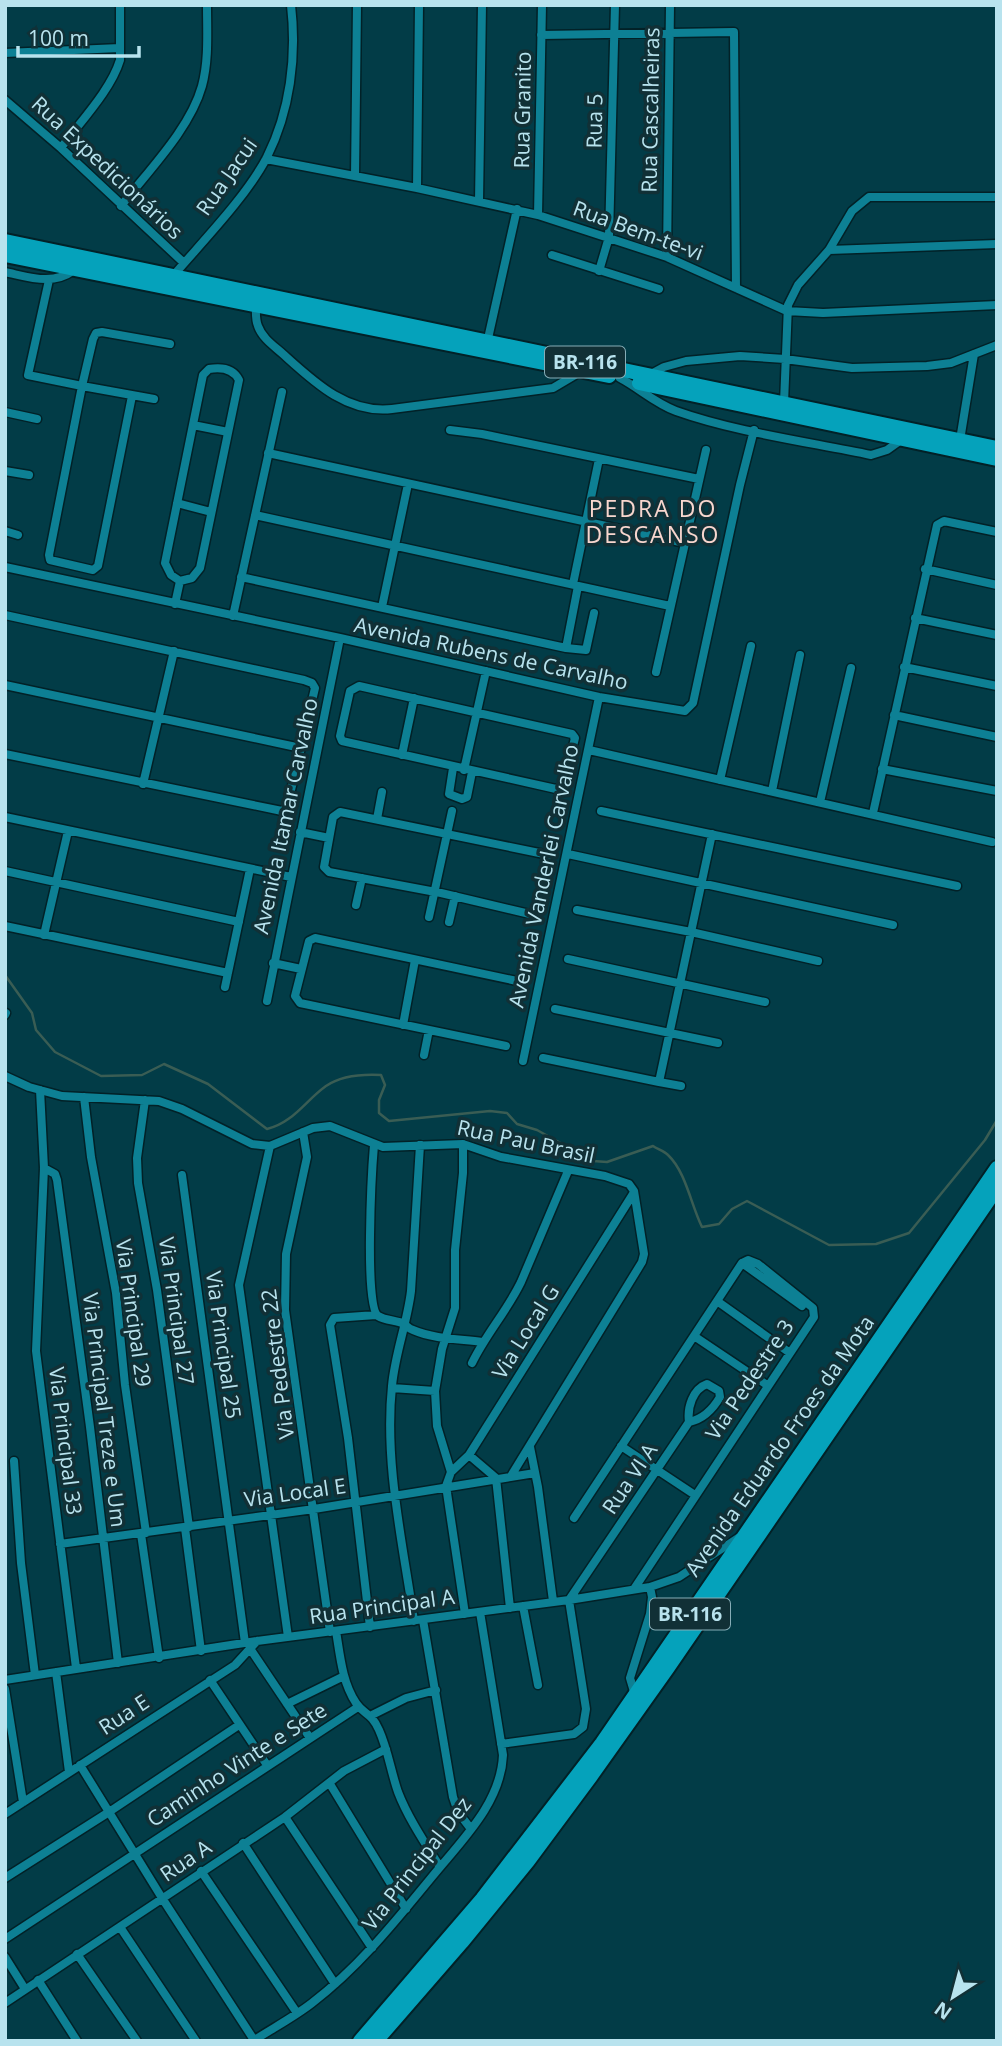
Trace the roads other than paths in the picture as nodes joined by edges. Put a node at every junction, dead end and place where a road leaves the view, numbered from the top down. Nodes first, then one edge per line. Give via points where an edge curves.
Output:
1 (120, 5) edge
2 (207, 5) edge
3 (291, 5) edge
4 (357, 5) edge
5 (418, 5) edge
6 (482, 5) edge
7 (542, 5) edge
8 (615, 5) edge
9 (670, 5) edge
10 (668, 33) junction
11 (541, 35) junction
12 (615, 35) junction
13 (120, 48) junction
14 (5, 53) edge
15 (5, 100) edge
16 (61, 148) junction
17 (266, 159) junction
18 (355, 176) junction
19 (416, 188) junction
20 (997, 197) edge
21 (479, 201) junction
22 (121, 206) junction
23 (517, 209) junction
24 (538, 215) junction
25 (609, 237) junction
26 (5, 241) edge
27 (997, 244) edge
28 (829, 250) junction
29 (5, 255) edge
30 (552, 255) dead end
31 (667, 257) junction
32 (76, 263) junction
33 (184, 263) junction
34 (5, 271) edge
35 (599, 271) junction
36 (173, 276) junction
37 (49, 280) junction
38 (736, 288) junction
39 (659, 289) dead end
40 (256, 304) junction
41 (997, 305) edge
42 (787, 311) junction
43 (487, 343) junction
44 (170, 344) dead end
45 (997, 345) edge
46 (974, 354) junction
47 (785, 359) junction
48 (580, 372) junction
49 (648, 375) junction
50 (620, 378) junction
51 (82, 386) junction
52 (282, 392) dead end
53 (132, 396) junction
54 (154, 399) dead end
55 (785, 403) junction
56 (5, 412) edge
57 (37, 419) dead end
58 (193, 425) junction
59 (450, 430) dead end
60 (754, 430) junction
61 (228, 432) junction
62 (901, 440) junction
63 (960, 440) junction
64 (706, 450) dead end
65 (268, 453) junction
66 (994, 456) edge
67 (599, 459) junction
68 (5, 471) edge
69 (29, 475) dead end
70 (699, 479) junction
71 (408, 484) junction
72 (177, 503) junction
73 (211, 512) junction
74 (255, 515) junction
75 (587, 523) junction
76 (5, 531) edge
77 (997, 532) edge
78 (18, 535) dead end
79 (685, 543) junction
80 (395, 546) junction
81 (5, 567) edge
82 (925, 569) junction
83 (241, 577) junction
84 (180, 581) junction
85 (575, 585) junction
86 (997, 585) edge
87 (175, 604) junction
88 (670, 606) junction
89 (382, 607) junction
90 (594, 612) dead end
91 (5, 615) edge
92 (233, 616) junction
93 (915, 618) junction
94 (997, 635) edge
95 (340, 638) junction
96 (751, 646) dead end
97 (566, 648) junction
98 (174, 651) junction
99 (800, 655) dead end
100 (904, 667) junction
101 (851, 668) dead end
102 (486, 671) junction
103 (656, 672) dead end
104 (5, 685) edge
105 (997, 686) edge
106 (599, 697) junction
107 (414, 698) junction
108 (477, 712) junction
109 (894, 715) junction
110 (158, 717) junction
111 (997, 737) edge
112 (301, 748) junction
113 (589, 750) junction
114 (5, 754) edge
115 (402, 755) junction
116 (453, 768) junction
117 (882, 769) junction
118 (468, 771) junction
119 (720, 780) junction
120 (143, 784) junction
121 (772, 791) junction
122 (997, 791) edge
123 (382, 792) dead end
124 (820, 802) junction
125 (452, 811) dead end
126 (601, 811) dead end
127 (873, 814) junction
128 (5, 817) edge
129 (377, 819) junction
130 (68, 831) junction
131 (300, 832) junction
132 (712, 834) junction
133 (447, 835) junction
134 (329, 838) junction
135 (992, 842) dead end
136 (568, 854) junction
137 (549, 855) dead end
138 (250, 869) junction
139 (5, 871) edge
140 (291, 877) junction
141 (362, 878) junction
142 (57, 881) junction
143 (701, 883) junction
144 (957, 886) dead end
145 (434, 892) junction
146 (455, 896) junction
147 (356, 905) dead end
148 (577, 910) dead end
149 (534, 915) dead end
150 (429, 917) dead end
151 (239, 922) junction
152 (449, 922) dead end
153 (892, 925) dead end
154 (5, 926) edge
155 (691, 932) junction
156 (44, 935) junction
157 (568, 959) dead end
158 (415, 960) junction
159 (818, 961) dead end
160 (273, 963) junction
161 (301, 969) junction
162 (228, 974) junction
163 (517, 981) dead end
164 (681, 983) junction
165 (225, 987) dead end
166 (267, 1001) dead end
167 (765, 1002) dead end
168 (555, 1009) dead end
169 (403, 1025) junction
170 (429, 1030) junction
171 (670, 1034) junction
172 (718, 1043) dead end
173 (506, 1046) dead end
174 (424, 1055) dead end
175 (543, 1058) dead end
176 (523, 1061) dead end
177 (5, 1076) edge
178 (659, 1082) junction
179 (681, 1086) dead end
180 (40, 1090) junction
181 (84, 1097) junction
182 (145, 1100) junction
183 (303, 1132) junction
184 (463, 1144) junction
185 (374, 1145) junction
186 (420, 1145) junction
187 (270, 1146) junction
188 (44, 1168) junction
189 (997, 1168) edge
190 (568, 1171) junction
191 (182, 1175) dead end
192 (997, 1188) edge
193 (633, 1194) junction
194 (717, 1301) junction
195 (376, 1315) junction
196 (405, 1324) junction
197 (694, 1336) junction
198 (446, 1338) junction
199 (482, 1342) junction
200 (790, 1353) junction
201 (472, 1363) dead end
202 (768, 1385) junction
203 (392, 1388) junction
204 (435, 1391) junction
205 (689, 1422) junction
206 (621, 1446) junction
207 (530, 1447) junction
208 (469, 1455) junction
209 (14, 1461) dead end
210 (657, 1471) junction
211 (451, 1472) junction
212 (535, 1473) junction
213 (511, 1476) junction
214 (496, 1478) junction
215 (446, 1486) junction
216 (396, 1495) junction
217 (695, 1495) junction
218 (355, 1502) junction
219 (314, 1509) junction
220 (271, 1514) junction
221 (574, 1518) dead end
222 (227, 1521) junction
223 (187, 1528) junction
224 (749, 1531) junction
225 (144, 1534) junction
226 (102, 1538) junction
227 (60, 1544) junction
228 (650, 1587) junction
229 (634, 1589) junction
230 (569, 1600) junction
231 (553, 1601) junction
232 (523, 1606) junction
233 (510, 1608) junction
234 (481, 1612) junction
235 (465, 1614) junction
236 (418, 1620) junction
237 (370, 1627) junction
238 (333, 1632) junction
239 (288, 1637) junction
240 (248, 1646) junction
241 (201, 1651) junction
242 (159, 1658) junction
243 (118, 1663) junction
244 (76, 1668) junction
245 (56, 1672) junction
246 (35, 1675) junction
247 (344, 1676) junction
248 (5, 1680) edge
249 (210, 1680) junction
250 (538, 1685) dead end
251 (5, 1689) edge
252 (436, 1690) junction
253 (635, 1695) junction
254 (286, 1704) junction
255 (358, 1707) junction
256 (372, 1715) junction
257 (239, 1725) junction
258 (310, 1738) junction
259 (501, 1744) junction
260 (386, 1749) junction
261 (80, 1765) junction
262 (267, 1765) junction
263 (69, 1772) junction
264 (330, 1784) junction
265 (23, 1802) junction
266 (109, 1812) junction
267 (5, 1814) edge
268 (285, 1817) junction
269 (471, 1829) junction
270 (243, 1843) junction
271 (135, 1852) junction
272 (440, 1867) junction
273 (201, 1871) junction
274 (5, 1878) edge
275 (162, 1898) junction
276 (406, 1909) junction
277 (120, 1927) junction
278 (5, 1939) edge
279 (372, 1948) junction
280 (77, 1954) junction
281 (5, 1957) edge
282 (38, 1980) junction
283 (335, 1984) junction
284 (25, 1989) junction
285 (5, 2003) edge
286 (297, 2013) junction
287 (253, 2040) edge
288 (77, 2041) edge
289 (136, 2041) edge
290 (196, 2041) edge
291 (360, 2041) edge
292 (376, 2041) edge

1 - 13 street
2 - 22 street via 205,72 197,99 184,124
3 - 17 street, Rua Jacui via 288,98
4 - 18 street
5 - 19 street
6 - 21 street
7 - 11 street, Rua Granito
8 - 12 street, Rua 5
9 - 10 street, Rua Cascalheiras
10 - 12 street
10 - 31 street, Rua Cascalheiras
10 - 38 street via 734,32
11 - 12 street
11 - 24 street, Rua Granito
12 - 25 street, Rua 5
13 - 14 street
13 - 16 street via 118,67 108,85
15 - 16 street, Rua Expedicionários
16 - 22 street, Rua Expedicionários
17 - 18 street, Rua Bem-te-vi
17 - 33 street, Rua Jacui
18 - 19 street, Rua Bem-te-vi
19 - 21 street, Rua Bem-te-vi
20 - 28 street via 869,197 852,211
21 - 23 street, Rua Bem-te-vi
22 - 33 street, Rua Expedicionários
23 - 24 street, Rua Bem-te-vi
23 - 43 street
24 - 25 street, Rua Bem-te-vi
25 - 31 street, Rua Bem-te-vi
25 - 35 street, Rua 5
26 - 32 highway
27 - 28 street
28 - 42 street via 798,285
29 - 32 highway
30 - 35 street
31 - 38 street, Rua Bem-te-vi
32 - 36 highway
32 - 37 street via 63,277
32 - 40 highway
33 - 36 street, Rua Jacui
34 - 37 street
35 - 39 street
36 - 43 highway, BR-116
37 - 51 street via 28,375
38 - 42 street, Rua Bem-te-vi
40 - 48 highway
40 - 48 street via 257,323 267,339 317,383 344,401 368,409 553,388
41 - 42 street, Rua Bem-te-vi
42 - 47 street
43 - 49 highway, BR-116
44 - 51 street via 98,332
45 - 46 street
46 - 47 street via 951,362 902,367 852,368
46 - 63 street
47 - 49 street via 716,357 674,364
47 - 55 street
48 - 50 highway
49 - 55 highway, BR-116
50 - 60 street via 668,408
50 - 62 highway
51 - 53 street
51 - 53 street via 49,557 93,569 99,565
52 - 65 street
53 - 54 street
55 - 63 highway, BR-116
56 - 57 street
58 - 61 street
58 - 61 street via 204,373 224,369 239,380
58 - 72 street
59 - 67 street
60 - 62 street via 876,454
60 - 106 street, Avenida Rubens de Carvalho via 691,707 680,712
61 - 73 street
62 - 66 highway
63 - 66 highway, BR-116
64 - 70 street
65 - 71 street
65 - 74 street
67 - 70 street
67 - 75 street
68 - 69 street
70 - 79 street
71 - 75 street
71 - 80 street
72 - 73 street
72 - 84 street via 165,562
73 - 84 street via 200,568 192,578
74 - 80 street
74 - 83 street
75 - 79 street
75 - 85 street
76 - 78 street
77 - 82 street via 938,523
79 - 88 street
80 - 85 street
80 - 89 street
81 - 87 street, Avenida Rubens de Carvalho
82 - 86 street
82 - 93 street
83 - 89 street
83 - 92 street
84 - 87 street
85 - 88 street
85 - 97 street
87 - 92 street, Avenida Rubens de Carvalho
88 - 103 street
89 - 97 street
90 - 97 street via 586,650
91 - 98 street
92 - 95 street, Avenida Rubens de Carvalho
93 - 94 street
93 - 100 street
95 - 102 street, Avenida Rubens de Carvalho
95 - 131 street, Avenida Itamar Carvalho
96 - 119 street
98 - 110 street
98 - 112 street via 312,682 315,688
99 - 121 street
100 - 105 street
100 - 109 street
101 - 124 street
102 - 106 street, Avenida Rubens de Carvalho
102 - 108 street
104 - 110 street
106 - 113 street, Avenida Vanderlei Carvalho
107 - 108 street
107 - 115 street
107 - 115 street via 354,687 340,736 344,742
108 - 118 street
108 - 118 street via 570,733 575,738 564,784 558,789
109 - 111 street
109 - 117 street
110 - 112 street
110 - 120 street
112 - 120 street via 287,807 282,811
113 - 119 street
113 - 136 street, Avenida Vanderlei Carvalho
114 - 120 street
115 - 116 street
116 - 118 street
116 - 118 street via 449,794 462,799 467,797
117 - 122 street
117 - 127 street
119 - 121 street
121 - 124 street
123 - 129 street
124 - 127 street
125 - 133 street
126 - 132 street
127 - 135 street
128 - 130 street
129 - 133 street
129 - 134 street via 337,812
130 - 138 street
130 - 142 street
131 - 134 street
131 - 140 street, Avenida Itamar Carvalho
132 - 143 street
132 - 144 street
133 - 137 street
133 - 145 street
134 - 141 street via 325,869
136 - 143 street
136 - 176 street, Avenida Vanderlei Carvalho
138 - 140 street
138 - 151 street
139 - 142 street
140 - 160 street, Avenida Itamar Carvalho
141 - 145 street
141 - 147 street
142 - 151 street
142 - 156 street
143 - 153 street
143 - 155 street
145 - 146 street
145 - 150 street
146 - 149 street
146 - 152 street
148 - 155 street
151 - 162 street
154 - 156 street
155 - 159 street
155 - 164 street
156 - 162 street
157 - 164 street
158 - 161 street via 313,938
158 - 163 street
158 - 169 street
160 - 161 street
160 - 166 street, Avenida Itamar Carvalho
161 - 169 street via 295,996 298,1002
162 - 165 street
164 - 167 street
164 - 171 street
168 - 171 street
169 - 170 street
170 - 173 street
170 - 174 street
171 - 172 street
171 - 178 street
175 - 178 street
177 - 180 street
178 - 179 street
180 - 181 street
180 - 188 street, Via Principal 33
181 - 182 street
181 - 225 street, Via Principal 29 via 116,1293
182 - 187 street via 159,1101 243,1140
182 - 223 street, Via Principal 27 via 138,1183 157,1290
183 - 185 street, Rua Pau Brasil via 330,1126
183 - 187 street, Rua Pau Brasil
183 - 219 street, Via Pedestre 22 via 307,1157 286,1254 285,1310
184 - 186 street, Rua Pau Brasil
184 - 190 street, Rua Pau Brasil
184 - 198 street via 455,1308
185 - 186 street, Rua Pau Brasil
185 - 195 street via 370,1286
186 - 196 street
187 - 220 street via 239,1285
188 - 226 street, Via Principal Treze e Um via 57,1180
188 - 227 street, Via Principal 33 via 36,1351
189 - 224 highway, Avenida Eduardo Froes da Mota / BR-116
190 - 193 street, Rua Pau Brasil via 626,1182
190 - 199 street via 517,1292
191 - 222 street, Via Principal 25
192 - 292 highway, Avenida Eduardo Froes da Mota via 591,1776 528,1861
193 - 207 street via 644,1254
193 - 208 street, Via Local G
194 - 197 street, Via Pedestre 3
194 - 200 street
194 - 200 street, Via Pedestre 3 via 742,1263 758,1264 813,1308 815,1314
195 - 196 street
195 - 218 street via 334,1318 330,1325
196 - 198 street
196 - 203 street
197 - 202 street
197 - 206 street, Via Pedestre 3
198 - 199 street
198 - 204 street
199 - 201 street
200 - 202 street, Via Pedestre 3
202 - 217 street, Via Pedestre 3
203 - 204 street
203 - 216 street via 390,1430
204 - 211 street via 437,1426
205 - 205 street, Rua VI A via 703,1417 720,1393 704,1384 688,1409
205 - 210 street, Rua VI A
206 - 210 street
206 - 221 street, Via Pedestre 3
207 - 212 street
207 - 213 street
208 - 211 street, Via Local G
208 - 214 street
209 - 246 street
210 - 217 street
210 - 230 street, Rua VI A
211 - 215 street, Via Local G
212 - 213 street, Via Local E
212 - 231 street
213 - 214 street, Via Local E
214 - 215 street, Via Local E
214 - 233 street
215 - 216 street, Via Local E
215 - 235 street
216 - 218 street, Via Local E
216 - 236 street
217 - 229 street, Via Pedestre 3
218 - 219 street, Via Local E
218 - 237 street
219 - 220 street, Via Local E
219 - 238 street, Via Pedestre 22
220 - 222 street, Via Local E
220 - 239 street
222 - 223 street, Via Local E
222 - 240 street, Via Principal 25
223 - 225 street, Via Local E
223 - 241 street, Via Principal 27
224 - 228 street, Rua Principal A via 678,1577
224 - 253 highway, Avenida Eduardo Froes da Mota / BR-116
225 - 226 street, Via Local E
225 - 242 street, Via Principal 29
226 - 227 street, Via Local E
226 - 243 street, Via Principal Treze e Um
227 - 244 street, Via Principal 33
228 - 229 street, Rua Principal A
228 - 253 street via 650,1614 630,1678
229 - 230 street, Rua Principal A
230 - 231 street, Rua Principal A
230 - 259 street via 586,1715 583,1727
231 - 232 street, Rua Principal A
232 - 233 street, Rua Principal A
232 - 250 street
233 - 234 street, Rua Principal A
234 - 235 street, Rua Principal A
234 - 259 street, Via Principal Dez
235 - 236 street, Rua Principal A
236 - 237 street, Rua Principal A
236 - 252 street
237 - 238 street, Rua Principal A
238 - 239 street, Rua Principal A
238 - 247 street, Via Pedestre 22
239 - 240 street, Rua Principal A
240 - 241 street, Rua Principal A
240 - 249 street, Rua E via 239,1662
240 - 254 street
241 - 242 street, Rua Principal A
242 - 243 street, Rua Principal A
243 - 244 street, Rua Principal A
244 - 245 street, Rua Principal A
245 - 246 street, Rua Principal A
245 - 263 street
246 - 248 street, Rua Principal A
247 - 254 street
247 - 255 street, Via Pedestre 22
249 - 257 street
249 - 261 street, Rua E
251 - 265 street
252 - 256 street
252 - 269 street via 453,1797
253 - 291 highway, Avenida Eduardo Froes da Mota / BR-116 via 497,1880
254 - 258 street
255 - 256 street
255 - 258 street, Caminho Vinte e Sete
256 - 260 street
257 - 262 street
257 - 266 street
258 - 262 street, Caminho Vinte e Sete
259 - 269 street, Via Principal Dez via 501,1776
260 - 264 street, Rua A via 344,1771
260 - 272 street via 398,1792
261 - 263 street, Rua E
261 - 266 street
262 - 271 street, Caminho Vinte e Sete
263 - 265 street, Rua E
264 - 268 street, Rua A
264 - 276 street
265 - 267 street, Rua E
266 - 271 street
266 - 274 street
268 - 270 street, Rua A
268 - 279 street
269 - 272 street, Via Principal Dez
270 - 273 street, Rua A
270 - 283 street
271 - 275 street
271 - 278 street, Caminho Vinte e Sete
272 - 276 street, Via Principal Dez
273 - 275 street, Rua A
273 - 286 street
275 - 277 street, Rua A
275 - 287 street
276 - 279 street, Via Principal Dez
277 - 280 street, Rua A
277 - 290 street
279 - 283 street, Via Principal Dez
280 - 282 street, Rua A
280 - 289 street
281 - 284 street
282 - 284 street, Rua A
282 - 288 street
283 - 286 street, Via Principal Dez
284 - 285 street, Rua A
286 - 287 street, Via Principal Dez

